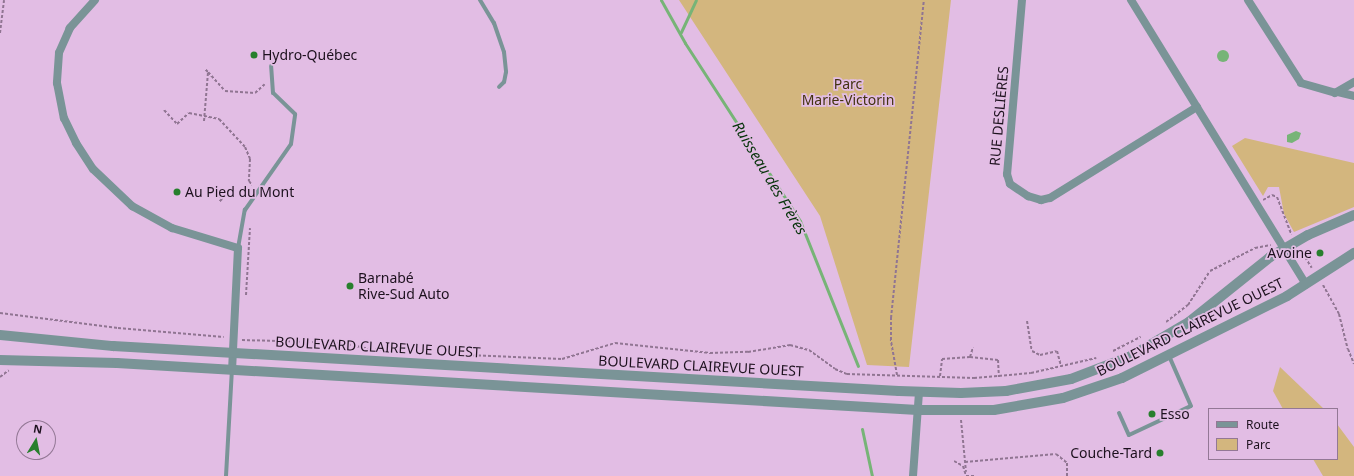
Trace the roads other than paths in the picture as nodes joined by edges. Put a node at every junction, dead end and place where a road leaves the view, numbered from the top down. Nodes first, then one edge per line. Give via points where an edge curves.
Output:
1 (95, 0) edge
2 (480, 0) edge
3 (1022, 0) edge
4 (1131, 0) edge
5 (1248, 0) edge
6 (271, 66) dead end
7 (1354, 82) edge
8 (499, 86) dead end
9 (1338, 92) junction
10 (1354, 96) edge
11 (1197, 107) junction
12 (1354, 215) edge
13 (238, 248) junction
14 (1284, 248) junction
15 (1354, 253) edge
16 (1306, 285) junction
17 (0, 335) edge
18 (233, 352) junction
19 (1169, 356) junction
20 (0, 360) edge
21 (408, 363) junction
22 (1105, 367) junction
23 (232, 370) junction
24 (407, 380) junction
25 (732, 382) junction
26 (1107, 384) junction
27 (919, 392) junction
28 (731, 399) junction
29 (918, 410) junction
30 (1119, 413) dead end
31 (226, 476) edge
32 (913, 476) edge

1 - 13 street via 70,28 57,63 57,83 62,110 76,143 102,179 142,213 172,228
2 - 8 lane via 494,23 503,47 506,72 504,82
3 - 11 street, RUE DESLIÈRES via 1007,174 1012,186 1028,196 1041,200 1050,198
4 - 11 street
5 - 9 street via 1298,81 1307,86
6 - 13 lane via 273,93 295,114 291,144 245,210
7 - 9 street
9 - 10 street
11 - 14 street
12 - 14 street, BOULEVARD CLAIREVUE OUEST
13 - 18 street
14 - 16 street
14 - 22 street, BOULEVARD CLAIREVUE OUEST via 1245,275 1178,330 1144,350
15 - 16 street, BOULEVARD CLAIREVUE OUEST
16 - 19 street, BOULEVARD CLAIREVUE OUEST
17 - 18 street, BOULEVARD CLAIREVUE OUEST via 81,344
18 - 21 street, BOULEVARD CLAIREVUE OUEST
18 - 23 street
19 - 26 street, BOULEVARD CLAIREVUE OUEST
19 - 30 lane via 1191,406 1129,435
20 - 23 street, BOULEVARD CLAIREVUE OUEST
21 - 24 street
21 - 25 street, BOULEVARD CLAIREVUE OUEST
22 - 26 street
22 - 27 street, BOULEVARD CLAIREVUE OUEST via 1070,379 1021,389 968,393
23 - 24 street, BOULEVARD CLAIREVUE OUEST
23 - 31 lane
24 - 28 street, BOULEVARD CLAIREVUE OUEST
25 - 27 street, BOULEVARD CLAIREVUE OUEST
25 - 28 street
26 - 29 street, BOULEVARD CLAIREVUE OUEST via 1063,398 1009,408 964,412
27 - 29 street
28 - 29 street, BOULEVARD CLAIREVUE OUEST
29 - 32 street

